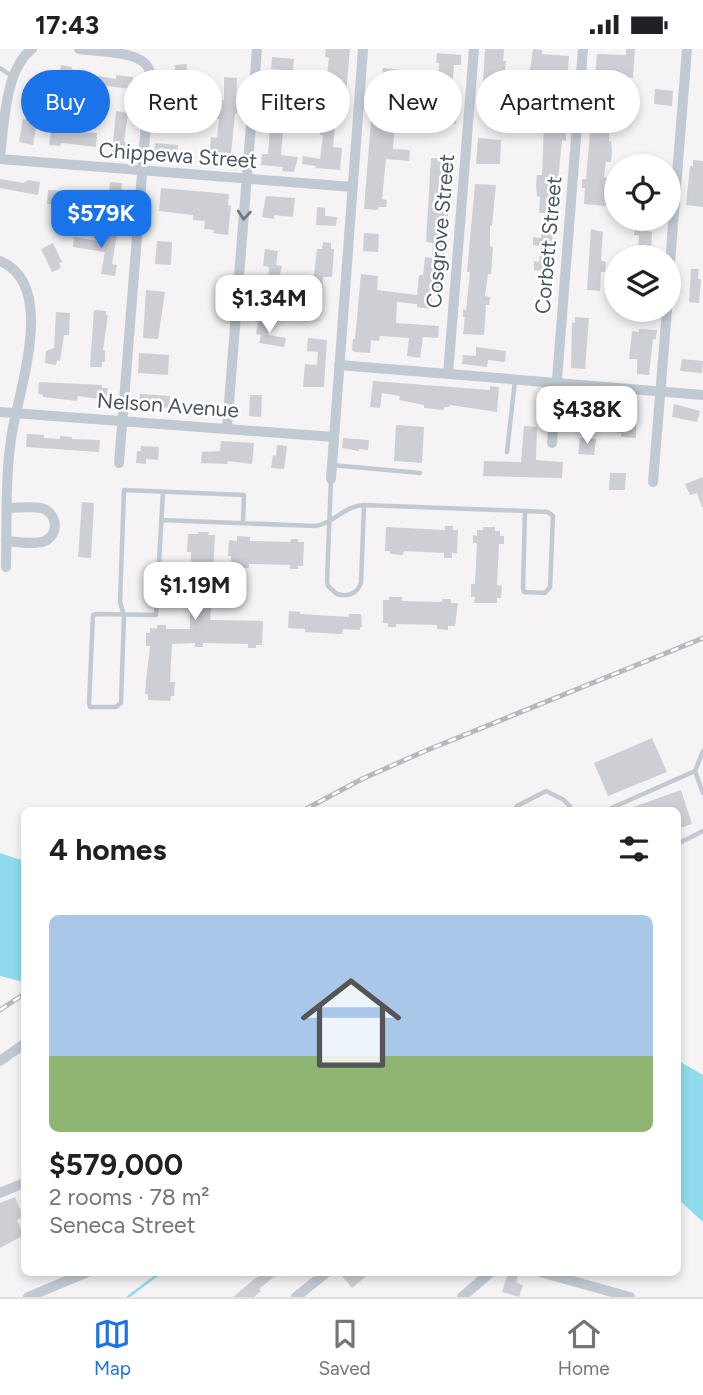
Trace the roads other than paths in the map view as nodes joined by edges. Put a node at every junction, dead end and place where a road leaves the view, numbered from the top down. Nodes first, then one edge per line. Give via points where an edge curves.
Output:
1 (32, 49) edge
2 (79, 49) edge
3 (257, 49) edge
4 (363, 49) edge
5 (474, 49) edge
6 (583, 49) edge
7 (687, 49) edge
8 (0, 68) edge
9 (13, 78) junction
10 (0, 158) edge
11 (143, 171) junction
12 (247, 180) junction
13 (353, 187) junction
14 (671, 245) edge
15 (0, 261) edge
16 (666, 322) edge
17 (339, 365) junction
18 (448, 374) junction
19 (515, 379) junction
20 (556, 383) junction
21 (660, 391) junction
22 (703, 395) edge
23 (0, 412) edge
24 (16, 414) junction
25 (122, 420) junction
26 (227, 428) junction
27 (334, 437) junction
28 (552, 443) dead end
29 (507, 452) dead end
30 (119, 463) dead end
31 (331, 465) junction
32 (420, 473) dead end
33 (331, 479) joint
34 (653, 482) dead end
35 (163, 492) junction
36 (364, 505) junction
37 (8, 508) junction
38 (525, 511) junction
39 (161, 520) junction
40 (243, 523) junction
41 (330, 523) junction
42 (6, 541) junction
43 (6, 567) dead end
44 (124, 615) junction
45 (703, 751) edge
46 (695, 771) junction
47 (703, 793) edge
48 (516, 807) edge
49 (570, 807) edge
50 (616, 807) edge
51 (703, 831) edge
52 (681, 842) edge
53 (21, 1046) edge
54 (0, 1061) edge
55 (21, 1184) edge
56 (0, 1193) edge
57 (78, 1276) edge
58 (322, 1276) edge
59 (486, 1276) edge
60 (554, 1276) edge
61 (28, 1297) edge
62 (296, 1297) edge
63 (462, 1297) edge
64 (630, 1297) edge

1 - 9 street
2 - 11 street via 135,57 150,68
3 - 12 street
4 - 13 street
5 - 18 street, Cosgrove Street
6 - 20 street, Corbett Street
7 - 14 street
8 - 9 lane
9 - 10 street
10 - 11 street, Chippewa Street
11 - 12 street, Chippewa Street
11 - 25 street
12 - 13 street, Chippewa Street
12 -> 26 street
13 - 17 street
15 - 24 street via 21,277 29,305 29,352
16 - 21 street
17 - 18 street
17 - 27 street
18 - 19 street
19 - 20 street
19 - 29 lane
20 - 21 street
20 - 28 street, Corbett Street
21 - 22 street
21 - 34 street
23 - 24 street, Nelson Avenue
24 - 25 street, Nelson Avenue
24 - 37 street
25 - 26 street, Nelson Avenue
25 - 30 street
26 - 27 street, Nelson Avenue
27 - 31 street
31 - 32 lane
31 - 33 street
33 - 41 lane
35 - 39 lane
35 - 40 lane via 244,495
35 - 44 lane via 124,490 120,602
36 - 38 lane
36 - 41 lane via 351,506
36 - 41 lane via 362,578 350,595 337,594 328,586
37 - 42 street
37 - 42 street via 49,512 55,530 43,542
38 - 38 lane via 523,588 528,593 545,593 550,587 552,516
39 - 40 lane
39 - 44 lane via 156,615
40 - 41 lane
42 - 43 street
44 - 44 lane via 120,706 90,707 92,619 97,614
45 - 46 lane
46 - 47 lane
46 - 50 lane
48 - 49 lane via 546,791
51 - 52 lane
53 - 54 street
55 - 56 street
57 - 61 street
58 - 62 street
59 - 63 street
60 - 64 street

